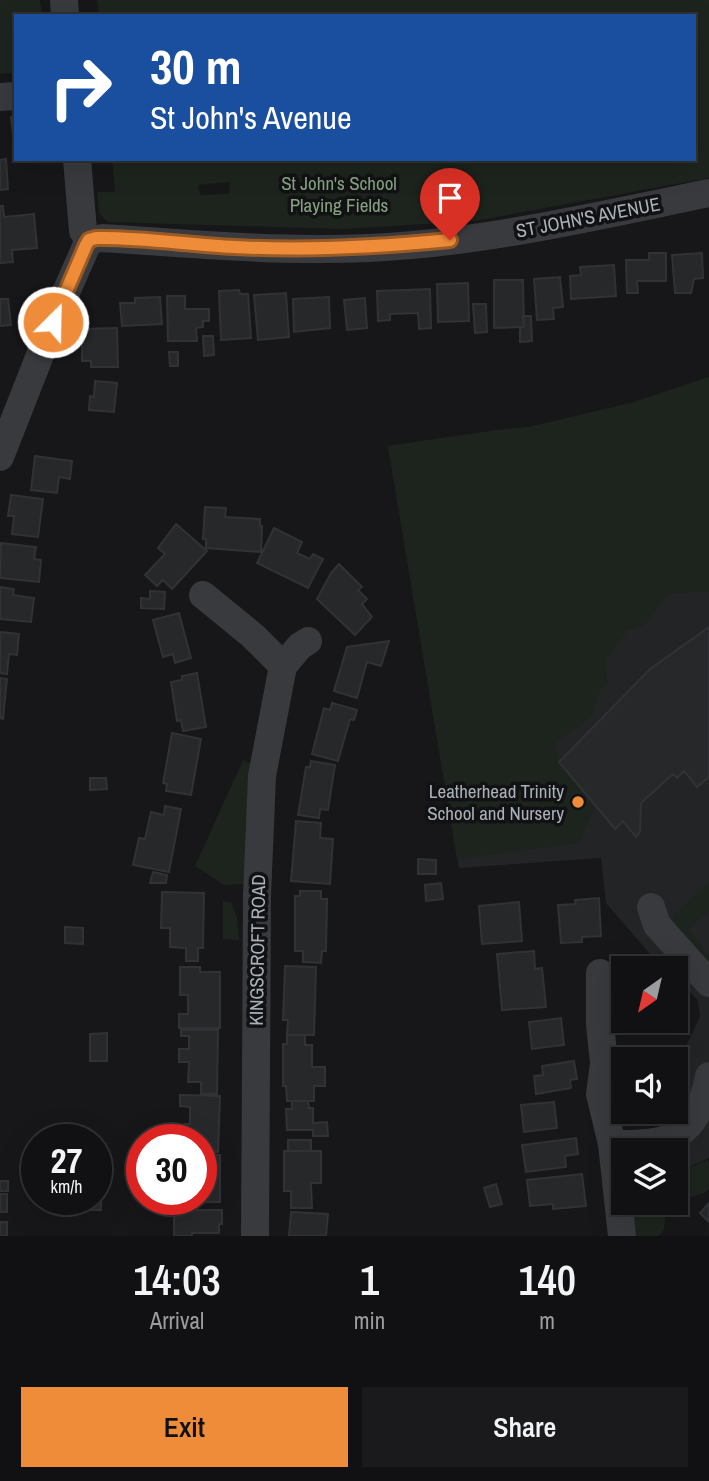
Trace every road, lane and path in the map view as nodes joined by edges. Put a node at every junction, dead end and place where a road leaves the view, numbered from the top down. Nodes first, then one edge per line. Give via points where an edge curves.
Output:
1 (77, 161) edge
2 (709, 193) edge
3 (89, 240) junction
4 (0, 457) edge
5 (203, 595) dead end
6 (308, 640) dead end
7 (283, 666) junction
8 (652, 907) dead end
9 (600, 973) dead end
10 (709, 983) edge
11 (709, 1076) edge
12 (670, 1138) edge
13 (611, 1140) edge
14 (620, 1215) edge
15 (255, 1236) edge
16 (622, 1236) edge

1 - 3 street via 83,231
2 - 3 street, ST JOHN'S AVENUE via 477,237 370,248
3 - 4 street
5 - 7 street
6 - 7 street
7 - 15 street, KINGSCROFT ROAD via 262,776
8 - 10 street via 657,925
9 - 13 street via 604,1063 600,1094
11 - 12 street via 705,1098 684,1129
14 - 16 street

